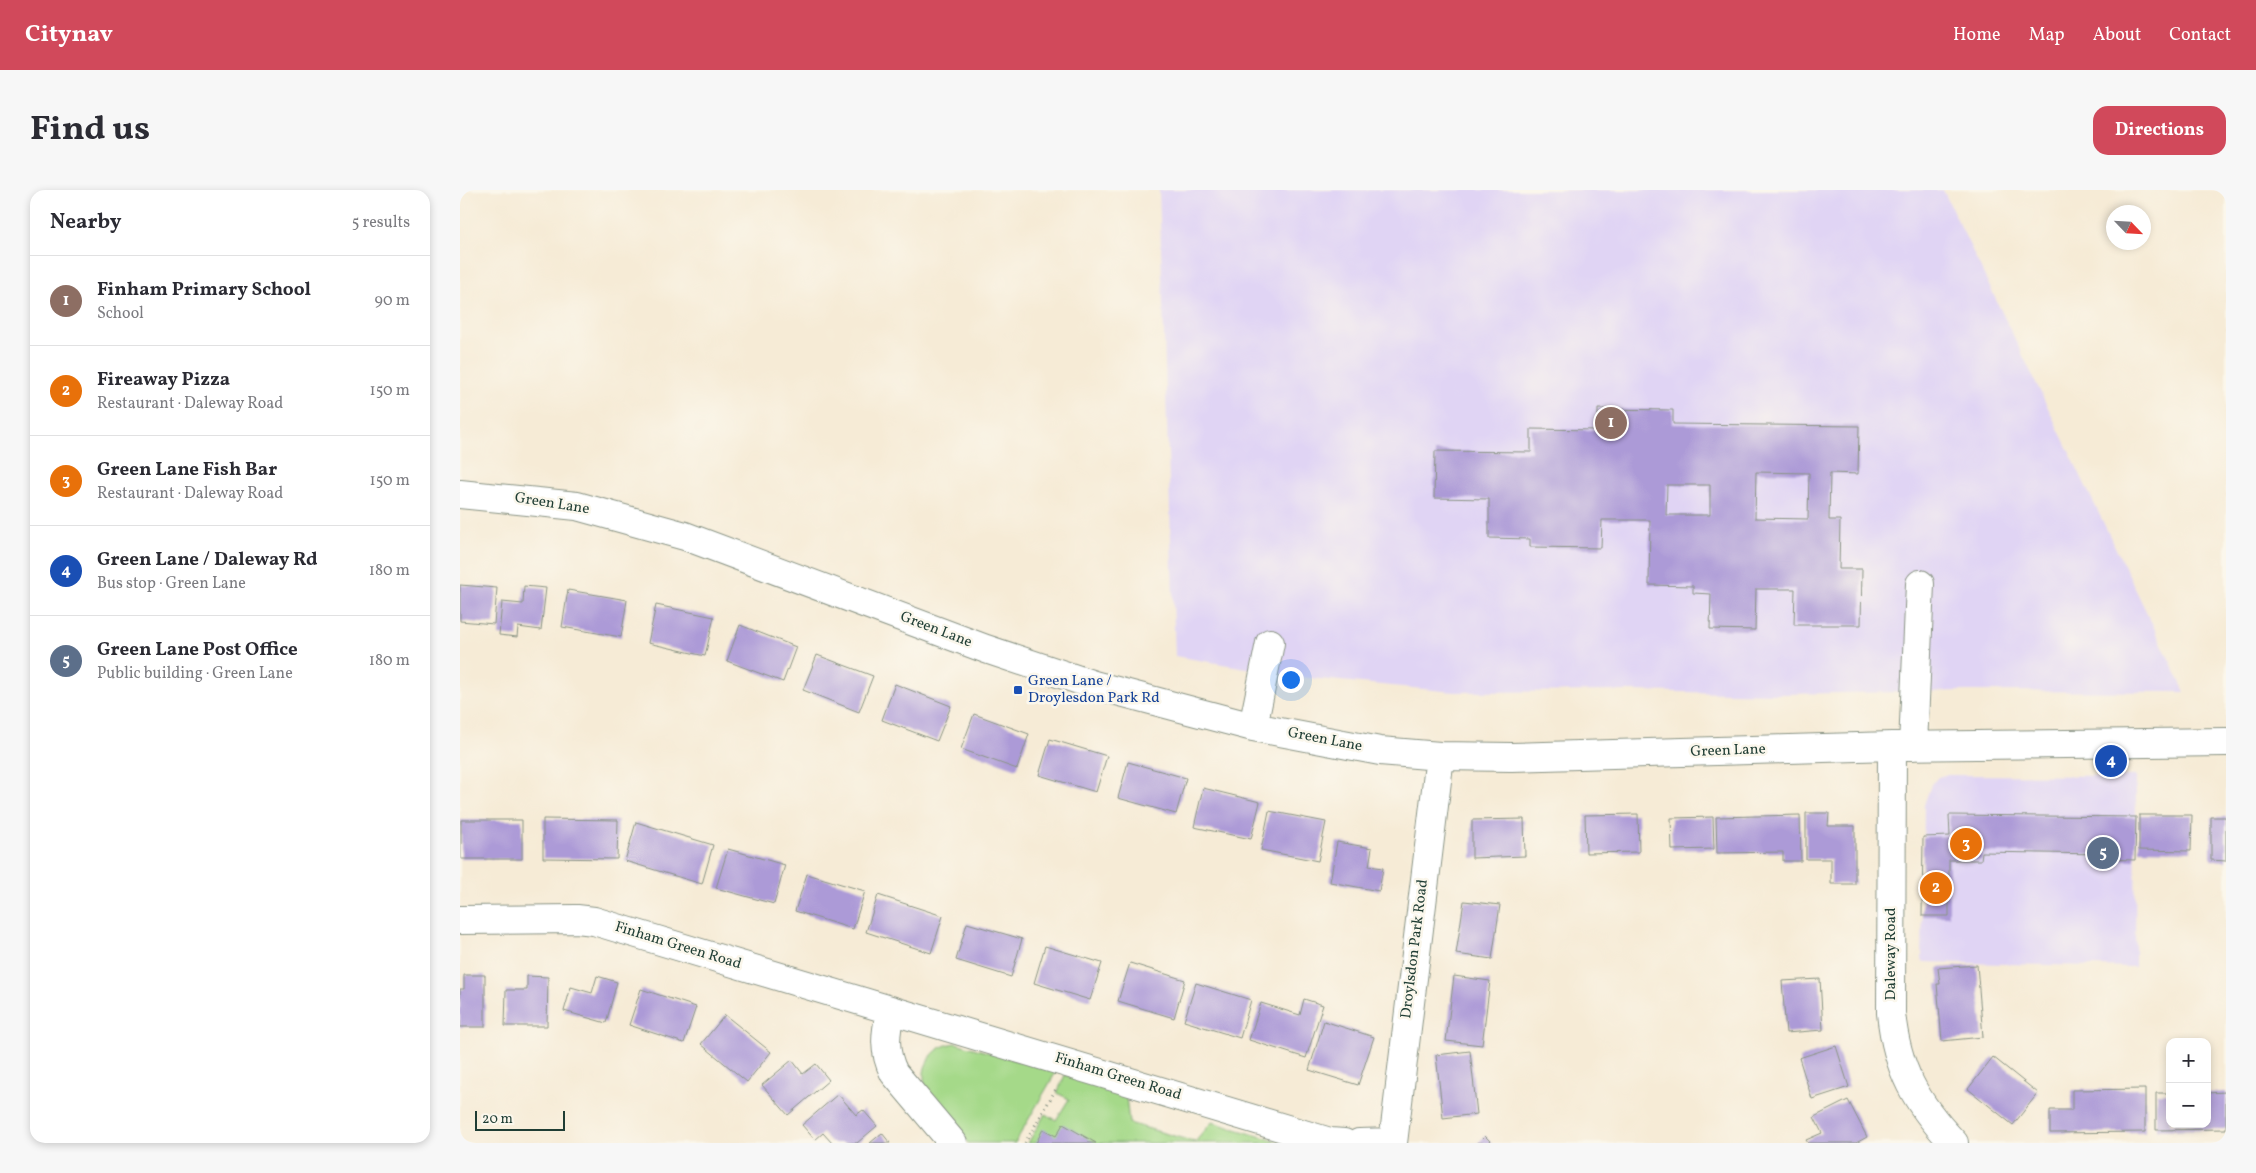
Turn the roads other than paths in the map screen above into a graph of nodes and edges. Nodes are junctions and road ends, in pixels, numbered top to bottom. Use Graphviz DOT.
graph roads {
  1 [pos="460,494"];
  2 [pos="1920,584"];
  3 [pos="1270,642"];
  4 [pos="1253,727"];
  5 [pos="2226,742"];
  6 [pos="1903,746"];
  7 [pos="1440,756"];
  8 [pos="460,920"];
  9 [pos="892,1010"];
  10 [pos="953,1143"];
  11 [pos="1335,1143"];
  12 [pos="1359,1143"];
  13 [pos="1393,1143"];
  14 [pos="1954,1143"];
  1 -- 4 [label="street, Green Lane"];
  2 -- 6 [label="street, Daleway Road"];
  3 -- 4 [label="street"];
  4 -- 7 [label="street, Green Lane"];
  5 -- 6 [label="street, Green Lane"];
  6 -- 7 [label="street, Green Lane"];
  6 -- 14 [label="street, Daleway Road"];
  7 -- 13 [label="street, Droylsdon Park Road"];
  8 -- 9 [label="street, Finham Green Road"];
  9 -- 10 [label="street"];
  9 -- 11 [label="street, Finham Green Road"];
  12 -- 13 [label="street"];
}
